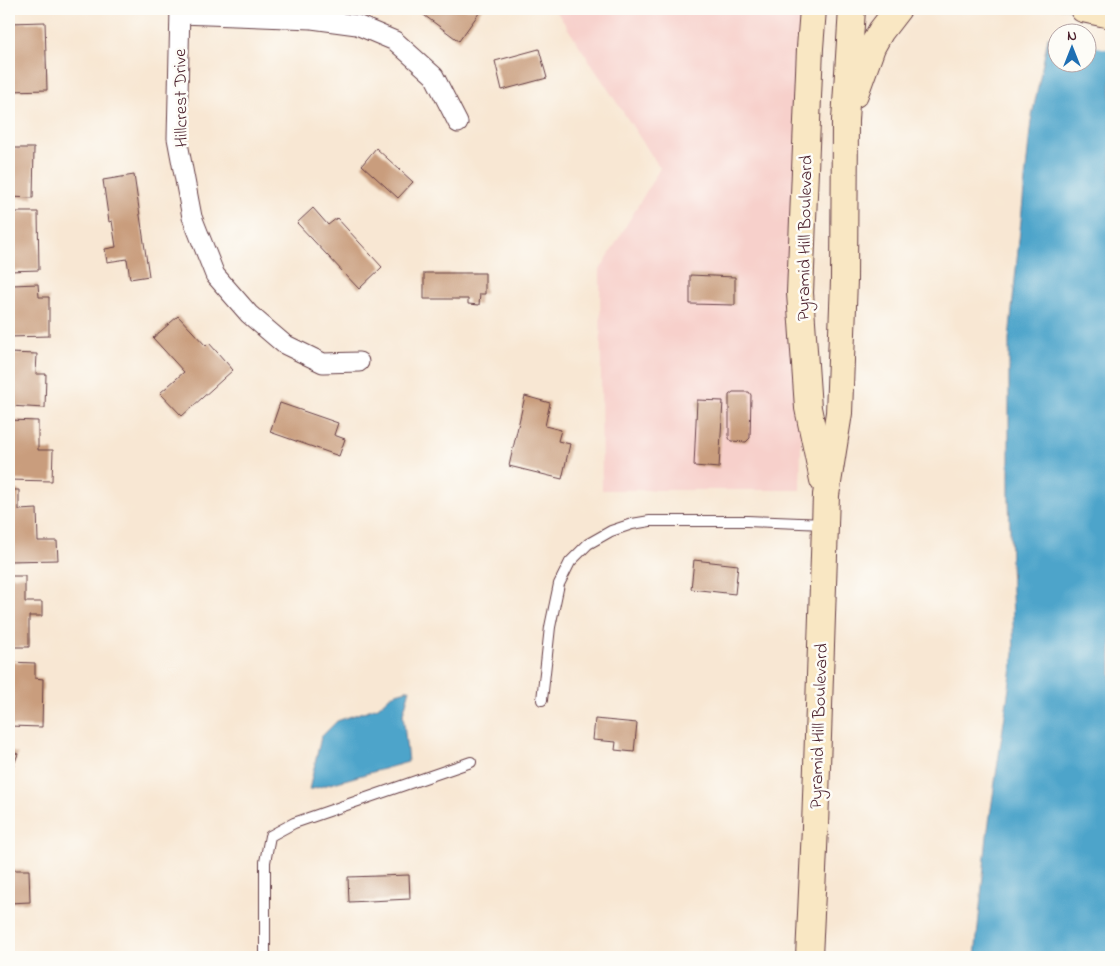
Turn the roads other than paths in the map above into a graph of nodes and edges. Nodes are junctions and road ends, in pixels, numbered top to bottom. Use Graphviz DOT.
graph roads {
  1 [pos="813,9"];
  2 [pos="852,9"];
  3 [pos="898,9"];
  4 [pos="1082,9"];
  5 [pos="180,12"];
  6 [pos="1111,15"];
  7 [pos="845,120"];
  8 [pos="458,123"];
  9 [pos="359,362"];
  10 [pos="826,495"];
  11 [pos="825,524"];
  12 [pos="542,700"];
  13 [pos="471,762"];
  14 [pos="265,957"];
  15 [pos="809,957"];
  1 -- 10 [label="main road, Pyramid Hill Boulevard"];
  2 -- 7 [label="main road, Pyramid Hill Boulevard"];
  3 -- 7 [label="main road"];
  4 -- 6 [label="main road"];
  5 -- 8 [label="street"];
  5 -- 9 [label="street, Hillcrest Drive"];
  7 -- 10 [label="main road, Pyramid Hill Boulevard"];
  10 -- 11 [label="main road, Pyramid Hill Boulevard"];
  11 -- 12 [label="lane"];
  11 -- 15 [label="main road, Pyramid Hill Boulevard"];
  13 -- 14 [label="lane"];
}
